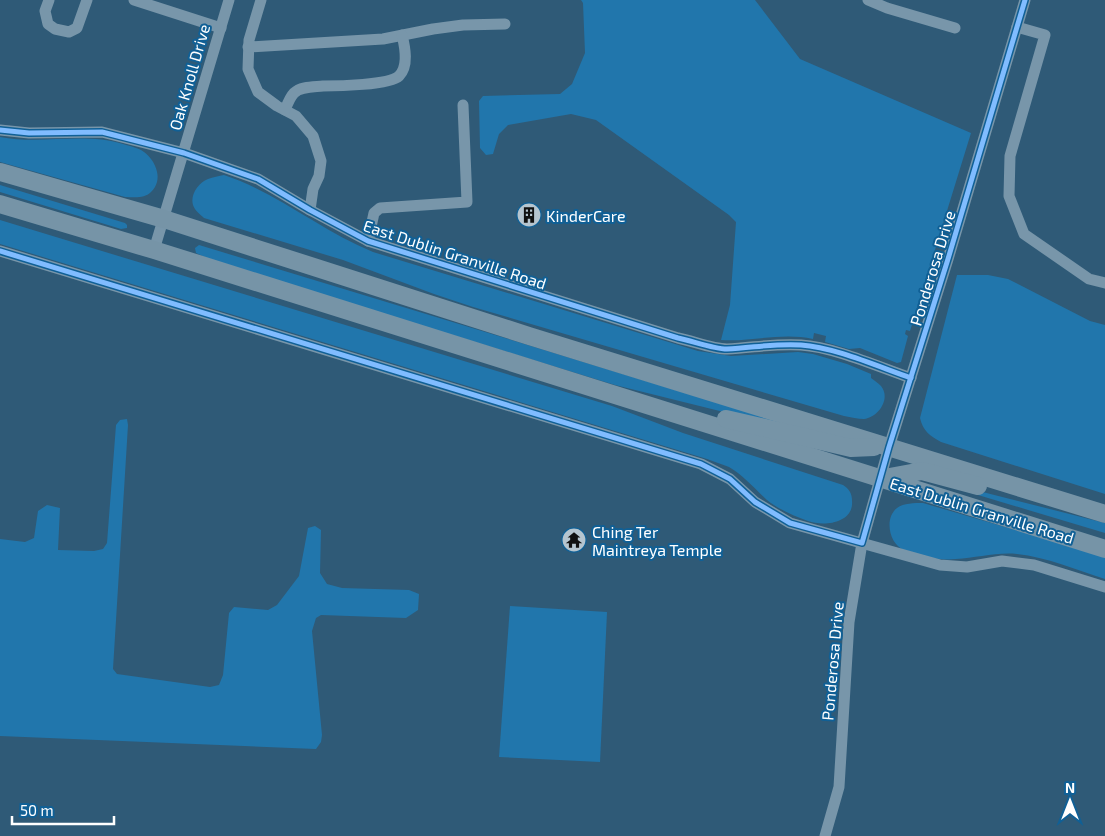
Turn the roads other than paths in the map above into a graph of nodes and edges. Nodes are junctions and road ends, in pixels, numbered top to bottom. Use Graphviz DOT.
graph roads {
  1 [pos="49,0"];
  2 [pos="87,0"];
  3 [pos="134,0"];
  4 [pos="229,0"];
  5 [pos="261,0"];
  6 [pos="868,0"];
  7 [pos="1025,0"];
  8 [pos="505,24"];
  9 [pos="1017,26"];
  10 [pos="221,28"];
  11 [pos="955,28"];
  12 [pos="402,35"];
  13 [pos="248,47"];
  14 [pos="463,105"];
  15 [pos="285,110"];
  16 [pos="0,130"];
  17 [pos="184,153"];
  18 [pos="0,172"];
  19 [pos="0,204"];
  20 [pos="310,210"];
  21 [pos="164,219"];
  22 [pos="368,241"];
  23 [pos="154,250"];
  24 [pos="0,252"];
  25 [pos="1105,282"];
  26 [pos="911,378"];
  27 [pos="628,398"];
  28 [pos="889,447"];
  29 [pos="881,478"];
  30 [pos="1105,514"];
  31 [pos="1105,519"];
  32 [pos="862,543"];
  33 [pos="1105,548"];
  34 [pos="1105,587"];
  35 [pos="824,836"];
  1 -- 2 [label="street"];
  3 -- 10 [label="street"];
  4 -- 10 [label="street, Oak Knoll Drive"];
  5 -- 13 [label="street"];
  6 -- 11 [label="street"];
  7 -- 9 [label="street, Ponderosa Drive"];
  8 -- 12 [label="street"];
  9 -- 25 [label="street"];
  9 -- 26 [label="street, Ponderosa Drive"];
  10 -- 17 [label="street, Oak Knoll Drive"];
  12 -- 13 [label="street"];
  12 -- 15 [label="street"];
  13 -- 15 [label="street"];
  14 -- 22 [label="street"];
  15 -- 20 [label="street"];
  16 -- 17 [label="street, East Dublin Granville Road"];
  17 -- 20 [label="street, East Dublin Granville Road"];
  17 -- 21 [label="street, Oak Knoll Drive"];
  18 -- 21 [label="main road, East Dublin Granville Road"];
  19 -- 23 [label="main road, East Dublin Granville Road"];
  20 -- 22 [label="street, East Dublin Granville Road"];
  21 -- 23 [label="street, Oak Knoll Drive"];
  21 -- 28 [label="main road, East Dublin Granville Road"];
  22 -- 26 [label="street, East Dublin Granville Road"];
  23 -- 27 [label="main road, East Dublin Granville Road"];
  24 -- 32 [label="street"];
  26 -- 28 [label="street, Ponderosa Drive"];
  27 -- 28 [label="main road"];
  27 -- 29 [label="main road, East Dublin Granville Road"];
  28 -- 29 [label="street, Ponderosa Drive"];
  28 -- 30 [label="main road, East Dublin Granville Road"];
  29 -- 31 [label="main road"];
  29 -- 32 [label="street, Ponderosa Drive"];
  29 -- 33 [label="main road, East Dublin Granville Road"];
  32 -- 34 [label="street"];
  32 -- 35 [label="street, Ponderosa Drive"];
}
